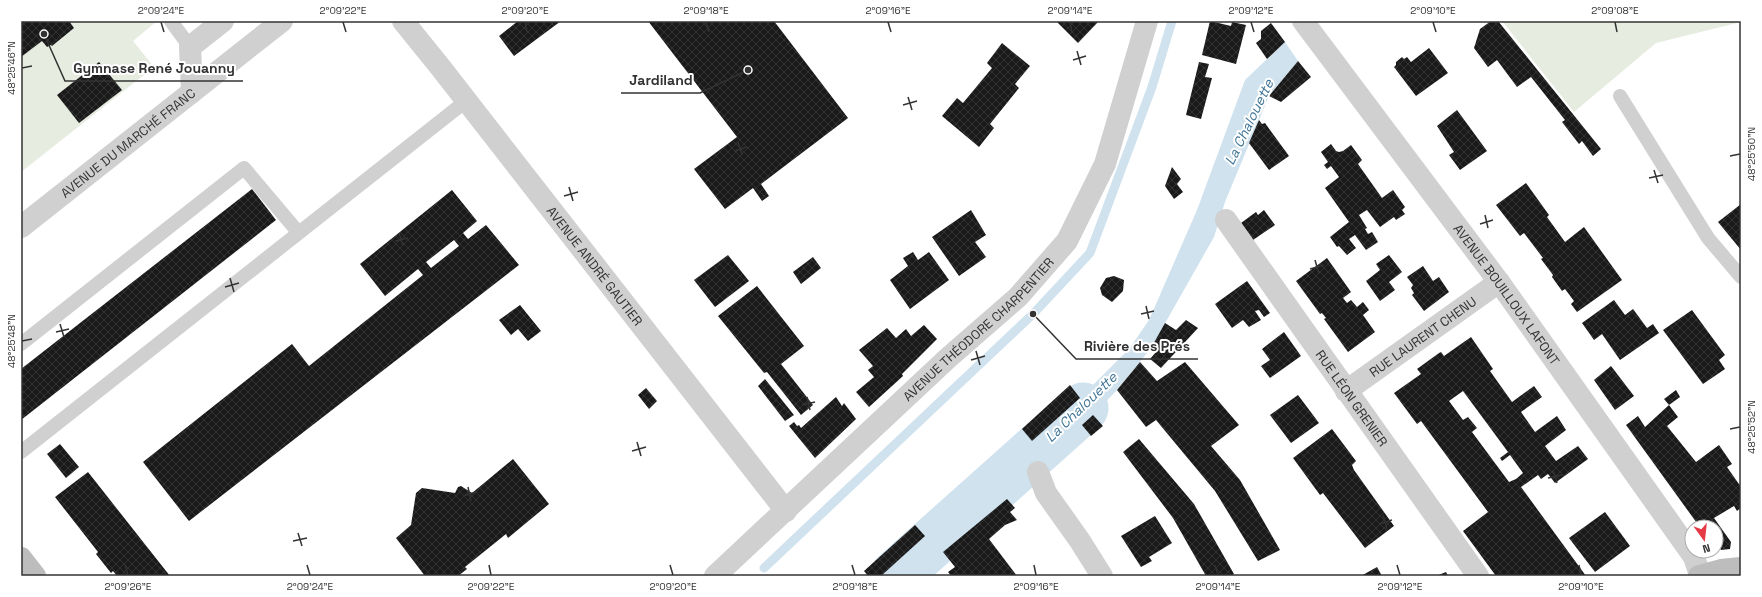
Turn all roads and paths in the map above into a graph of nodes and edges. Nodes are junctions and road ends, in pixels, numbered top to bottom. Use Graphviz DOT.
graph roads {
  1 [pos="170,21"];
  2 [pos="223,21"];
  3 [pos="282,21"];
  4 [pos="403,21"];
  5 [pos="1147,21"];
  6 [pos="1303,21"];
  7 [pos="190,47"];
  8 [pos="192,92"];
  9 [pos="1620,96"];
  10 [pos="466,101"];
  11 [pos="1226,220"];
  12 [pos="21,227"];
  13 [pos="298,232"];
  14 [pos="1741,277"];
  15 [pos="1500,282"];
  16 [pos="21,344"];
  17 [pos="1346,391"];
  18 [pos="21,452"];
  19 [pos="1038,472"];
  20 [pos="786,511"];
  21 [pos="21,558"];
  22 [pos="1741,568"];
  23 [pos="35,576"];
  24 [pos="715,576"];
  25 [pos="1102,576"];
  26 [pos="1478,576"];
  27 [pos="1700,576"];
  1 -- 7 [label="lane"];
  2 -- 7 [label="street"];
  3 -- 8 [label="street"];
  4 -- 10 [label="street, AVENUE ANDRÉ GAUTIER"];
  5 -- 20 [label="street, AVENUE THÉODORE CHARPENTIER"];
  6 -- 15 [label="street, AVENUE BOUILLOUX LAFONT"];
  7 -- 8 [label="street, AVENUE DU MARCHÉ FRANC"];
  8 -- 12 [label="street, AVENUE DU MARCHÉ FRANC"];
  9 -- 14 [label="lane"];
  10 -- 13 [label="lane"];
  10 -- 20 [label="street, AVENUE ANDRÉ GAUTIER"];
  11 -- 17 [label="street, RUE LÉON GRENIER"];
  13 -- 16 [label="lane"];
  13 -- 18 [label="lane"];
  15 -- 17 [label="street, RUE LAURENT CHENU"];
  15 -- 27 [label="street, AVENUE BOUILLOUX LAFONT"];
  17 -- 26 [label="street, RUE LÉON GRENIER"];
  19 -- 25 [label="street"];
  20 -- 24 [label="street, AVENUE THÉODORE CHARPENTIER"];
  21 -- 23 [label="street"];
  22 -- 27 [label="street"];
}
